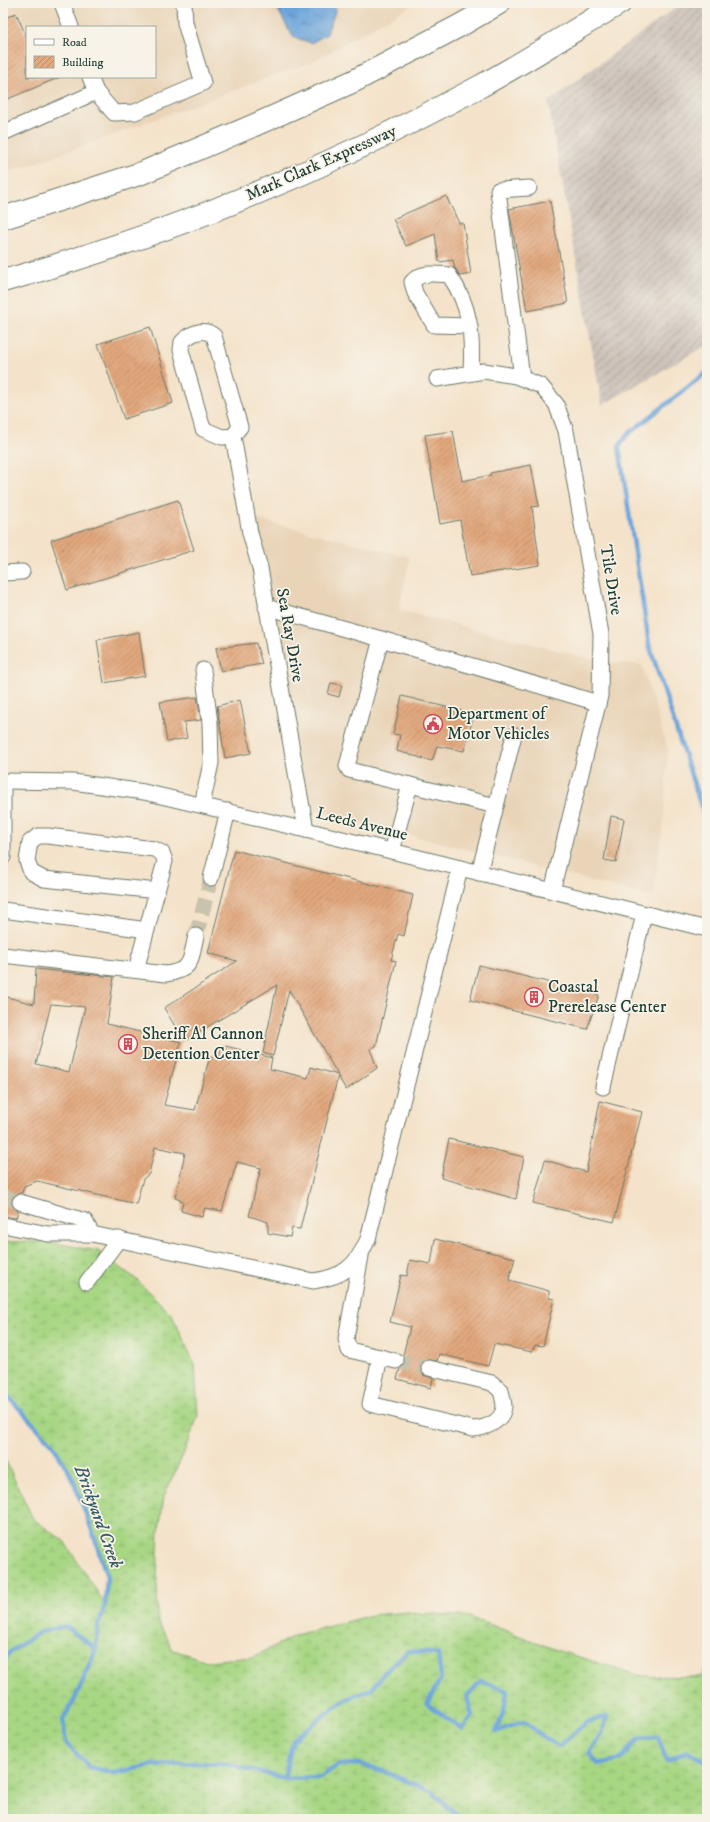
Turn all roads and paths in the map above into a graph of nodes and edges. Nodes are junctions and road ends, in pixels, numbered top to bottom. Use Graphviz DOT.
graph roads {
  1 [pos="62,3"];
  2 [pos="184,3"];
  3 [pos="499,3"];
  4 [pos="620,3"];
  5 [pos="71,26"];
  6 [pos="90,78"];
  7 [pos="96,92"];
  8 [pos="3,133"];
  9 [pos="529,188"];
  10 [pos="3,218"];
  11 [pos="3,281"];
  12 [pos="470,326"];
  13 [pos="471,373"];
  14 [pos="522,378"];
  15 [pos="437,379"];
  16 [pos="235,442"];
  17 [pos="22,572"];
  18 [pos="3,573"];
  19 [pos="266,607"];
  20 [pos="381,639"];
  21 [pos="203,670"];
  22 [pos="598,703"];
  23 [pos="514,735"];
  24 [pos="3,781"];
  25 [pos="410,785"];
  26 [pos="202,805"];
  27 [pos="496,806"];
  28 [pos="228,811"];
  29 [pos="306,830"];
  30 [pos="392,851"];
  31 [pos="3,858"];
  32 [pos="460,868"];
  33 [pos="479,873"];
  34 [pos="211,878"];
  35 [pos="158,891"];
  36 [pos="552,891"];
  37 [pos="3,910"];
  38 [pos="644,914"];
  39 [pos="707,929"];
  40 [pos="147,930"];
  41 [pos="196,936"];
  42 [pos="3,955"];
  43 [pos="136,970"];
  44 [pos="603,1087"];
  45 [pos="20,1202"];
  46 [pos="3,1225"];
  47 [pos="92,1234"];
  48 [pos="119,1239"];
  49 [pos="361,1256"];
  50 [pos="87,1282"];
  51 [pos="380,1357"];
  52 [pos="396,1361"];
  53 [pos="429,1368"];
  1 -- 5 [label="street"];
  2 -- 7 [label="street"];
  3 -- 10 [label="highway"];
  4 -- 11 [label="highway, Mark Clark Expressway"];
  6 -- 7 [label="street"];
  7 -- 8 [label="street"];
  9 -- 14 [label="street"];
  12 -- 13 [label="street"];
  13 -- 14 [label="street, Tile Drive"];
  13 -- 15 [label="street, Tile Drive"];
  14 -- 22 [label="street, Tile Drive"];
  16 -- 16 [label="street"];
  16 -- 19 [label="street, Sea Ray Drive"];
  17 -- 18 [label="street"];
  19 -- 20 [label="street"];
  19 -- 29 [label="street, Sea Ray Drive"];
  20 -- 22 [label="street"];
  20 -- 25 [label="street"];
  21 -- 26 [label="street"];
  22 -- 36 [label="street, Tile Drive"];
  23 -- 27 [label="street"];
  24 -- 26 [label="street, Leeds Avenue"];
  24 -- 31 [label="street"];
  25 -- 27 [label="street"];
  25 -- 30 [label="street"];
  26 -- 28 [label="street, Leeds Avenue"];
  27 -- 33 [label="street"];
  28 -- 29 [label="street, Leeds Avenue"];
  28 -- 34 [label="street"];
  29 -- 30 [label="street, Leeds Avenue"];
  30 -- 32 [label="street, Leeds Avenue"];
  32 -- 33 [label="street, Leeds Avenue"];
  32 -- 49 [label="street"];
  33 -- 36 [label="street, Leeds Avenue"];
  35 -- 35 [label="street"];
  35 -- 40 [label="street"];
  36 -- 38 [label="street, Leeds Avenue"];
  37 -- 40 [label="street"];
  38 -- 39 [label="street, Leeds Avenue"];
  38 -- 44 [label="street"];
  40 -- 43 [label="street"];
  41 -- 43 [label="street"];
  42 -- 43 [label="street"];
  45 -- 47 [label="street"];
  46 -- 47 [label="street"];
  47 -- 48 [label="street"];
  48 -- 49 [label="street"];
  48 -- 50 [label="street"];
  49 -- 51 [label="street"];
  51 -- 52 [label="street"];
  51 -- 53 [label="street"];
}
